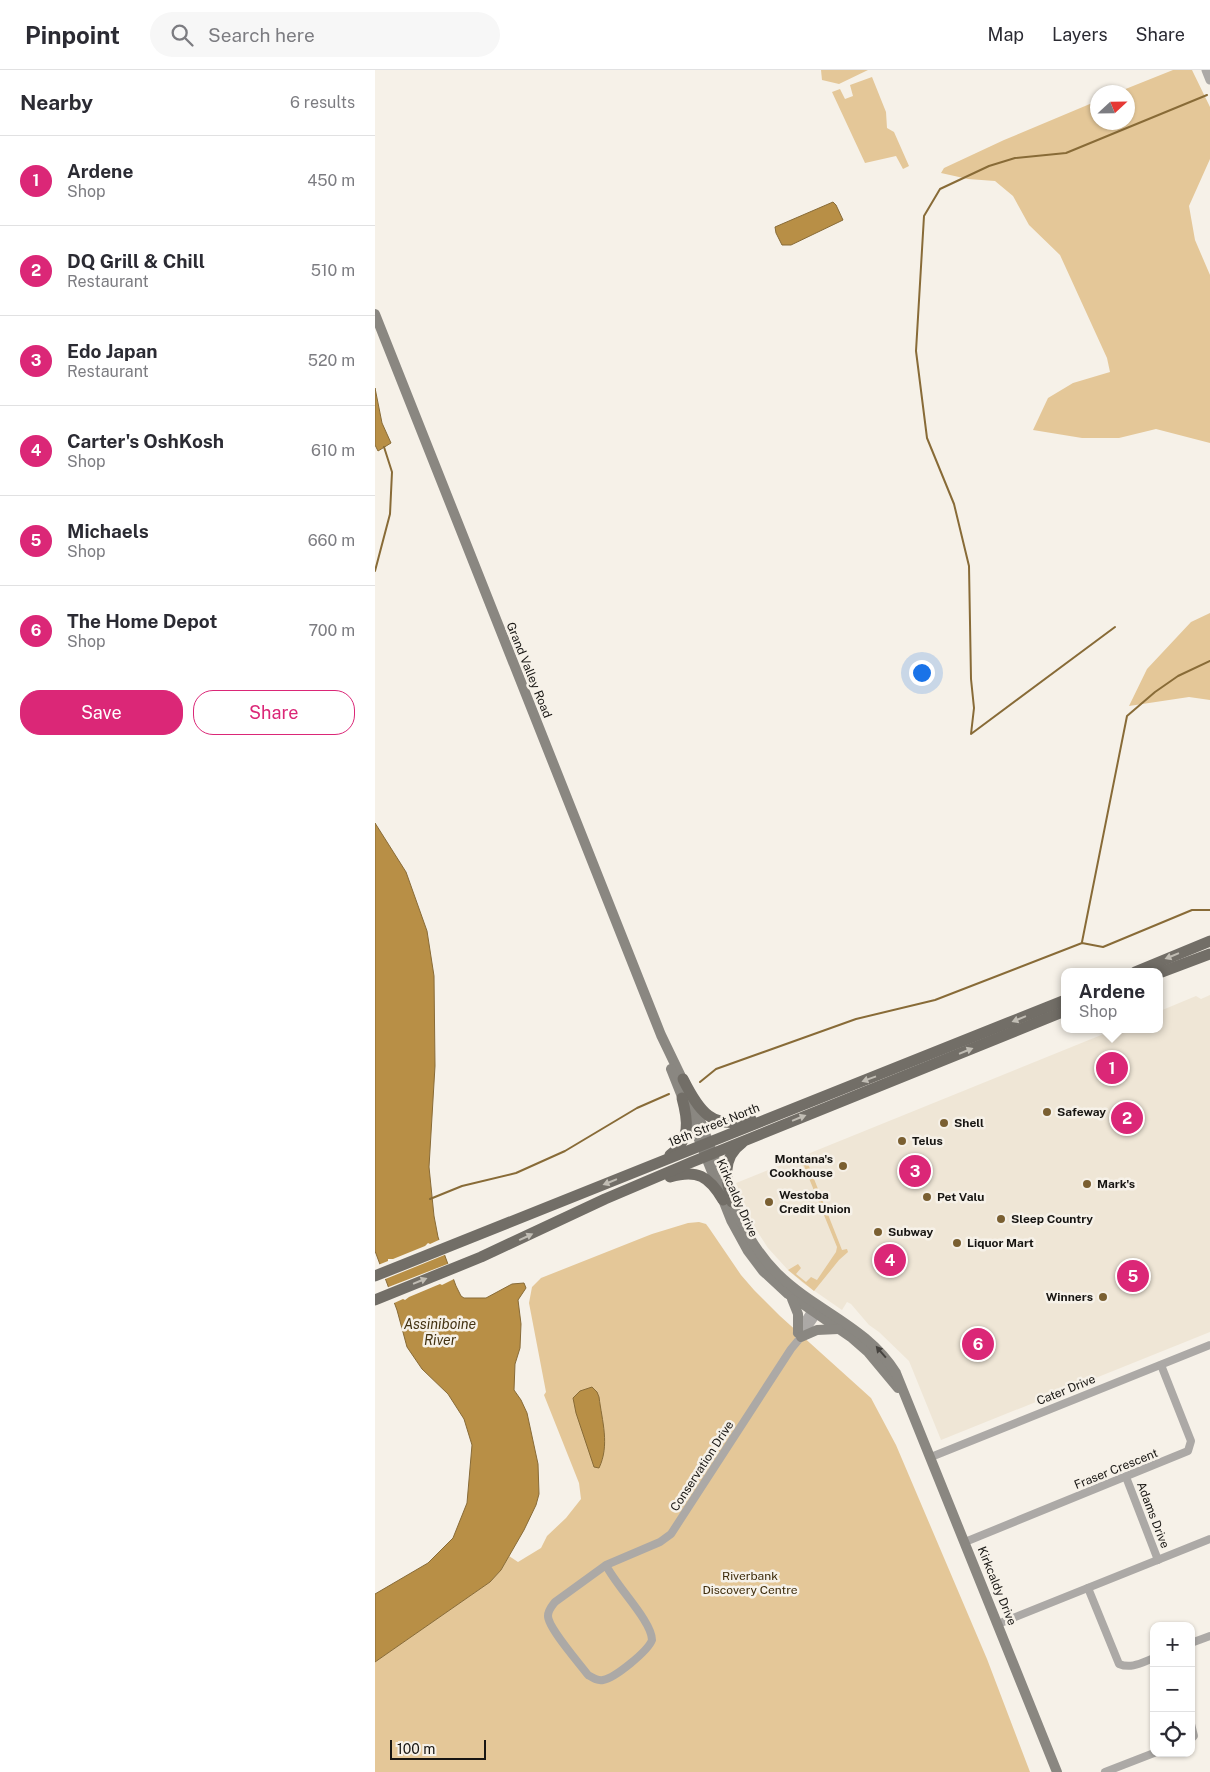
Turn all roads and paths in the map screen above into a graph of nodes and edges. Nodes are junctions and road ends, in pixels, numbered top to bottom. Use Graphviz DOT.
graph roads {
  1 [pos="1206,70"];
  2 [pos="1210,80"];
  3 [pos="375,314"];
  4 [pos="1210,941"];
  5 [pos="1210,954"];
  6 [pos="1145,968"];
  7 [pos="1163,972"];
  8 [pos="1061,1002"];
  9 [pos="1061,1013"];
  10 [pos="661,1034"];
  11 [pos="683,1080"];
  12 [pos="833,1092"];
  13 [pos="682,1098"];
  14 [pos="755,1136"];
  15 [pos="707,1150"];
  16 [pos="655,1164"];
  17 [pos="620,1192"];
  18 [pos="727,1201"];
  19 [pos="375,1276"];
  20 [pos="788,1294"];
  21 [pos="375,1300"];
  22 [pos="816,1309"];
  23 [pos="839,1330"];
  24 [pos="800,1335"];
  25 [pos="1210,1345"];
  26 [pos="1161,1365"];
  27 [pos="912,1410"];
  28 [pos="931,1457"];
  29 [pos="1126,1477"];
  30 [pos="1210,1539"];
  31 [pos="965,1542"];
  32 [pos="1158,1560"];
  33 [pos="606,1565"];
  34 [pos="1088,1588"];
  35 [pos="998,1624"];
  36 [pos="1210,1636"];
  37 [pos="1195,1642"];
  38 [pos="1150,1660"];
  39 [pos="1150,1755"];
  40 [pos="1057,1772"];
  41 [pos="1105,1772"];
  1 -- 2 [label="street"];
  3 -- 10 [label="main road, Grand Valley Road"];
  4 -- 6 [label="main road, one-way"];
  5 -- 7 [label="main road"];
  8 -- 12 [label="main road, 18th Street North, one-way"];
  14 -- 9 [label="main road, 18th Street North, one-way"];
  10 -- 11 [label="main road, Grand Valley Road"];
  10 -- 13 [label="main road, Grand Valley Road"];
  11 -- 12 [label="main road"];
  11 -- 15 [label="main road, Grand Valley Road"];
  12 -- 15 [label="main road, 18th Street North"];
  13 -- 15 [label="main road, Grand Valley Road"];
  13 -- 16 [label="main road"];
  14 -- 15 [label="main road, 18th Street North"];
  14 -- 18 [label="main road"];
  15 -- 16 [label="main road, 18th Street North"];
  15 -- 17 [label="main road, 18th Street North"];
  15 -- 18 [label="main road, Kirkcaldy Drive"];
  16 -- 19 [label="main road, 18th Street North, one-way"];
  17 -- 18 [label="main road"];
  21 -- 17 [label="main road, 18th Street North, one-way"];
  18 -- 20 [label="main road, Kirkcaldy Drive"];
  18 -- 22 [label="main road, Kirkcaldy Drive"];
  20 -- 22 [label="main road, Kirkcaldy Drive"];
  20 -- 24 [label="main road"];
  22 -- 23 [label="main road, Kirkcaldy Drive"];
  22 -- 24 [label="street, Conservation Drive"];
  27 -- 22 [label="main road, Kirkcaldy Drive, one-way"];
  23 -- 24 [label="main road"];
  23 -- 27 [label="main road, Kirkcaldy Drive"];
  24 -- 33 [label="street, Conservation Drive"];
  25 -- 26 [label="street, Cater Drive"];
  26 -- 28 [label="street, Cater Drive"];
  26 -- 29 [label="street, Fraser Crescent"];
  27 -- 28 [label="main road, Kirkcaldy Drive"];
  28 -- 31 [label="main road, Kirkcaldy Drive"];
  29 -- 31 [label="street, Fraser Crescent"];
  29 -- 32 [label="street, Adams Drive"];
  30 -- 32 [label="street"];
  31 -- 35 [label="main road, Kirkcaldy Drive"];
  32 -- 34 [label="street"];
  33 -- 33 [label="street, Conservation Drive"];
  34 -- 35 [label="street"];
  34 -- 38 [label="street"];
  35 -- 40 [label="main road, Kirkcaldy Drive"];
  36 -- 37 [label="street"];
  39 -- 41 [label="street"];
}
